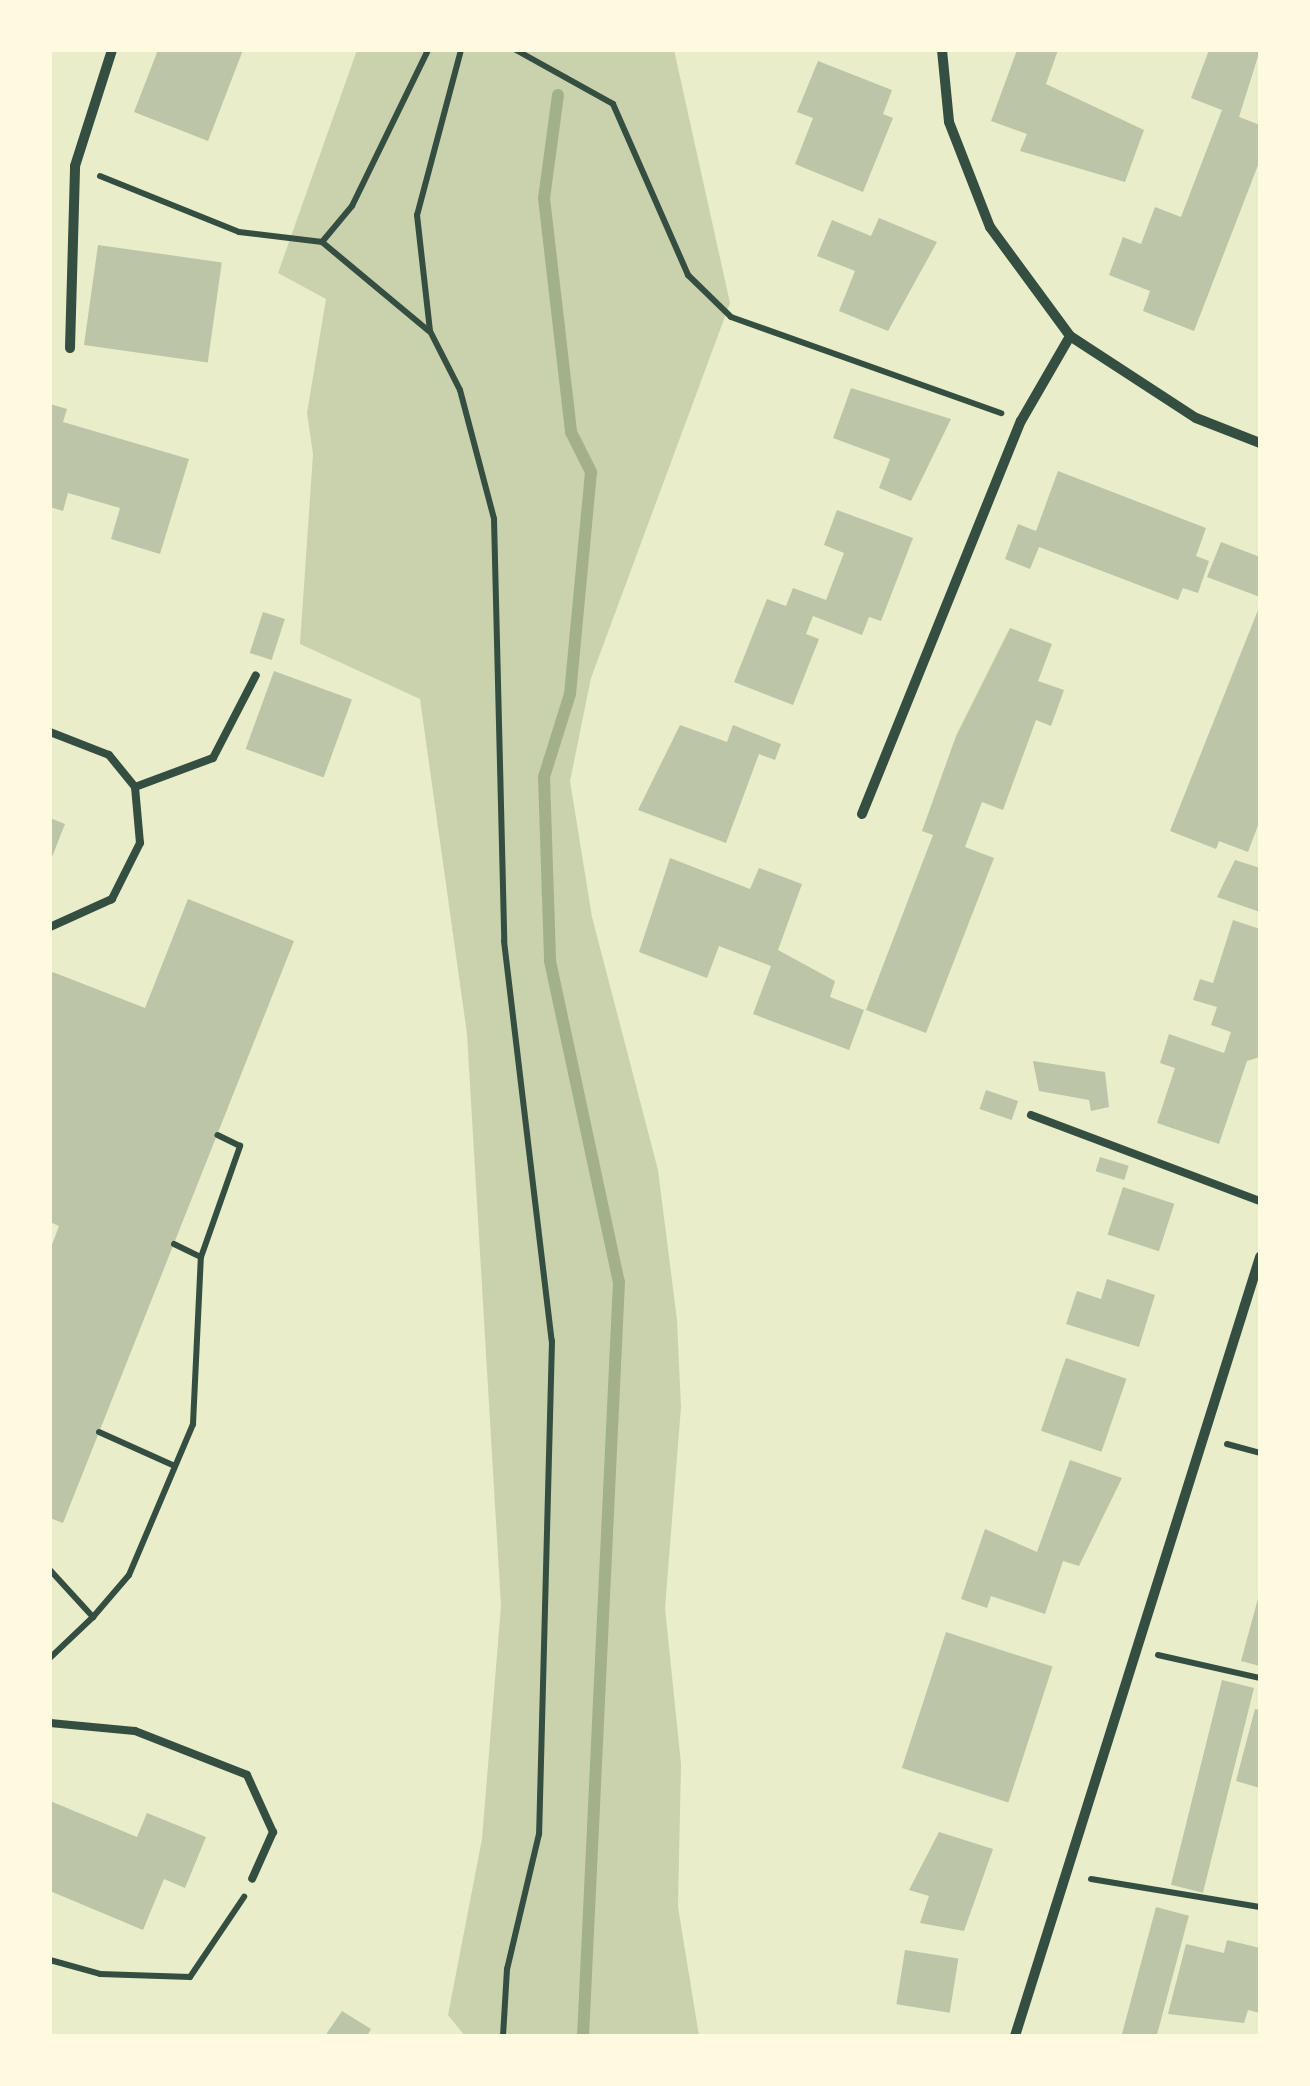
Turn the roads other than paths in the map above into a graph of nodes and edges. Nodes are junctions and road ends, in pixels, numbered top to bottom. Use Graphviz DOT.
graph roads {
  1 [pos="112,50"];
  2 [pos="942,50"];
  3 [pos="1070,336"];
  4 [pos="70,348"];
  5 [pos="1260,443"];
  6 [pos="256,675"];
  7 [pos="50,732"];
  8 [pos="135,787"];
  9 [pos="862,814"];
  10 [pos="50,928"];
  11 [pos="1030,1116"];
  12 [pos="1260,1201"];
  13 [pos="1260,1257"];
  14 [pos="50,1724"];
  15 [pos="252,1879"];
  16 [pos="1015,2036"];
  1 -- 4 [label="street"];
  2 -- 3 [label="street"];
  3 -- 5 [label="street"];
  3 -- 9 [label="street"];
  6 -- 8 [label="lane"];
  7 -- 8 [label="lane"];
  8 -- 10 [label="lane"];
  11 -- 12 [label="lane"];
  13 -- 16 [label="street"];
  14 -- 15 [label="lane"];
}
